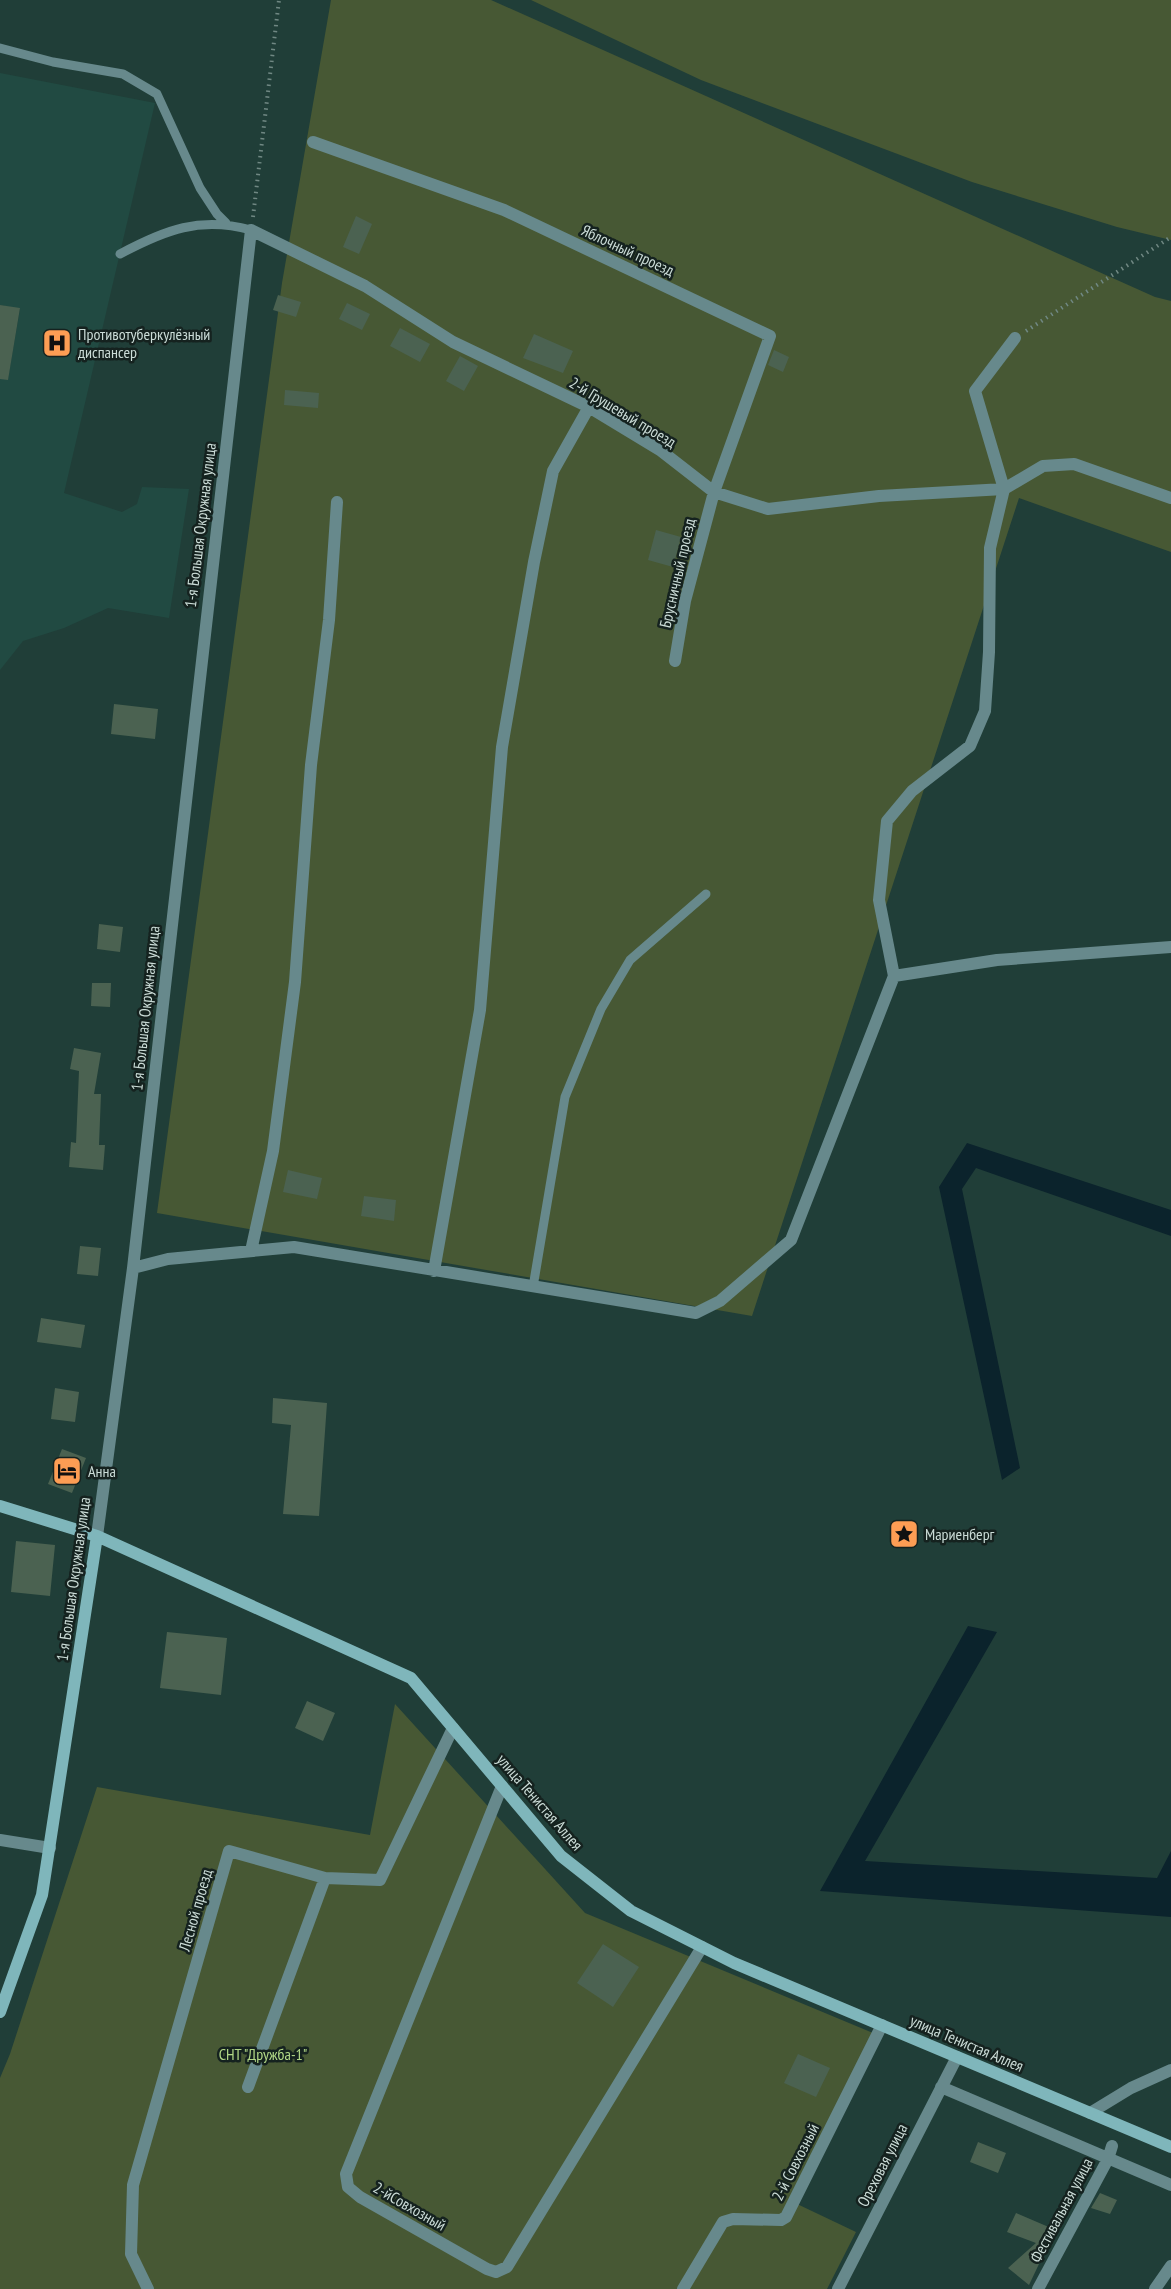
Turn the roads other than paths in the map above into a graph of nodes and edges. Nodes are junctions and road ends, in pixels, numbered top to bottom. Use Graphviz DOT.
graph roads {
  1 [pos="0,48"];
  2 [pos="313,142"];
  3 [pos="226,223"];
  4 [pos="251,230"];
  5 [pos="120,254"];
  6 [pos="1015,338"];
  7 [pos="589,407"];
  8 [pos="1004,489"];
  9 [pos="714,492"];
  10 [pos="1171,498"];
  11 [pos="337,502"];
  12 [pos="675,661"];
  13 [pos="706,894"];
  14 [pos="1171,947"];
  15 [pos="894,976"];
  16 [pos="251,1251"];
  17 [pos="134,1268"];
  18 [pos="434,1271"];
  19 [pos="533,1287"];
  20 [pos="0,1506"];
  21 [pos="97,1536"];
  22 [pos="453,1728"];
  23 [pos="502,1786"];
  24 [pos="0,1840"];
  25 [pos="50,1848"];
  26 [pos="325,1878"];
  27 [pos="702,1947"];
  28 [pos="0,2012"];
  29 [pos="882,2025"];
  30 [pos="957,2057"];
  31 [pos="1171,2070"];
  32 [pos="248,2087"];
  33 [pos="941,2088"];
  34 [pos="1090,2113"];
  35 [pos="1171,2147"];
  36 [pos="1110,2152"];
  37 [pos="1171,2186"];
  38 [pos="1171,2266"];
  39 [pos="148,2289"];
  40 [pos="683,2289"];
  41 [pos="838,2289"];
  42 [pos="1038,2289"];
  43 [pos="1155,2289"];
  1 -- 3 [label="lane"];
  2 -- 9 [label="street, Яблочный проезд"];
  3 -- 4 [label="lane"];
  3 -- 5 [label="lane"];
  4 -- 7 [label="street, 2-й Грушевый проезд"];
  4 -- 17 [label="street, 1-я Большая Окружная улица"];
  6 -- 8 [label="street"];
  7 -- 9 [label="street, 2-й Грушевый проезд"];
  7 -- 18 [label="street"];
  8 -- 9 [label="street, 2-й Грушевый проезд"];
  8 -- 10 [label="street"];
  8 -- 15 [label="street"];
  9 -- 12 [label="street, Брусничный проезд"];
  11 -- 16 [label="street"];
  13 -- 19 [label="lane"];
  14 -- 15 [label="street"];
  15 -- 19 [label="street"];
  16 -- 17 [label="street"];
  16 -- 18 [label="street"];
  17 -- 21 [label="street, 1-я Большая Окружная улица"];
  18 -- 19 [label="street"];
  20 -- 21 [label="main road, улица Тенистая Аллея"];
  21 -- 22 [label="main road, улица Тенистая Аллея"];
  21 -- 25 [label="main road, 1-я Большая Окружная улица"];
  22 -- 23 [label="main road, улица Тенистая Аллея"];
  22 -- 26 [label="street, Лесной проезд"];
  23 -- 27 [label="main road, улица Тенистая Аллея"];
  23 -- 27 [label="street, 2-йСовхозный"];
  24 -- 25 [label="street"];
  25 -- 28 [label="main road, 1-я Большая Окружная улица"];
  26 -- 32 [label="street"];
  26 -- 39 [label="street, Лесной проезд"];
  27 -- 29 [label="main road, улица Тенистая Аллея"];
  29 -- 30 [label="main road, улица Тенистая Аллея"];
  29 -- 40 [label="street, 2-й Совхозный"];
  30 -- 33 [label="street, Ореховая улица"];
  30 -- 34 [label="main road, улица Тенистая Аллея"];
  31 -- 34 [label="street"];
  33 -- 36 [label="street"];
  33 -- 41 [label="street, Ореховая улица"];
  34 -- 35 [label="main road, улица Тенистая Аллея"];
  36 -- 37 [label="street"];
  36 -- 42 [label="street, Фестивальная улица"];
  38 -- 43 [label="street"];
}
